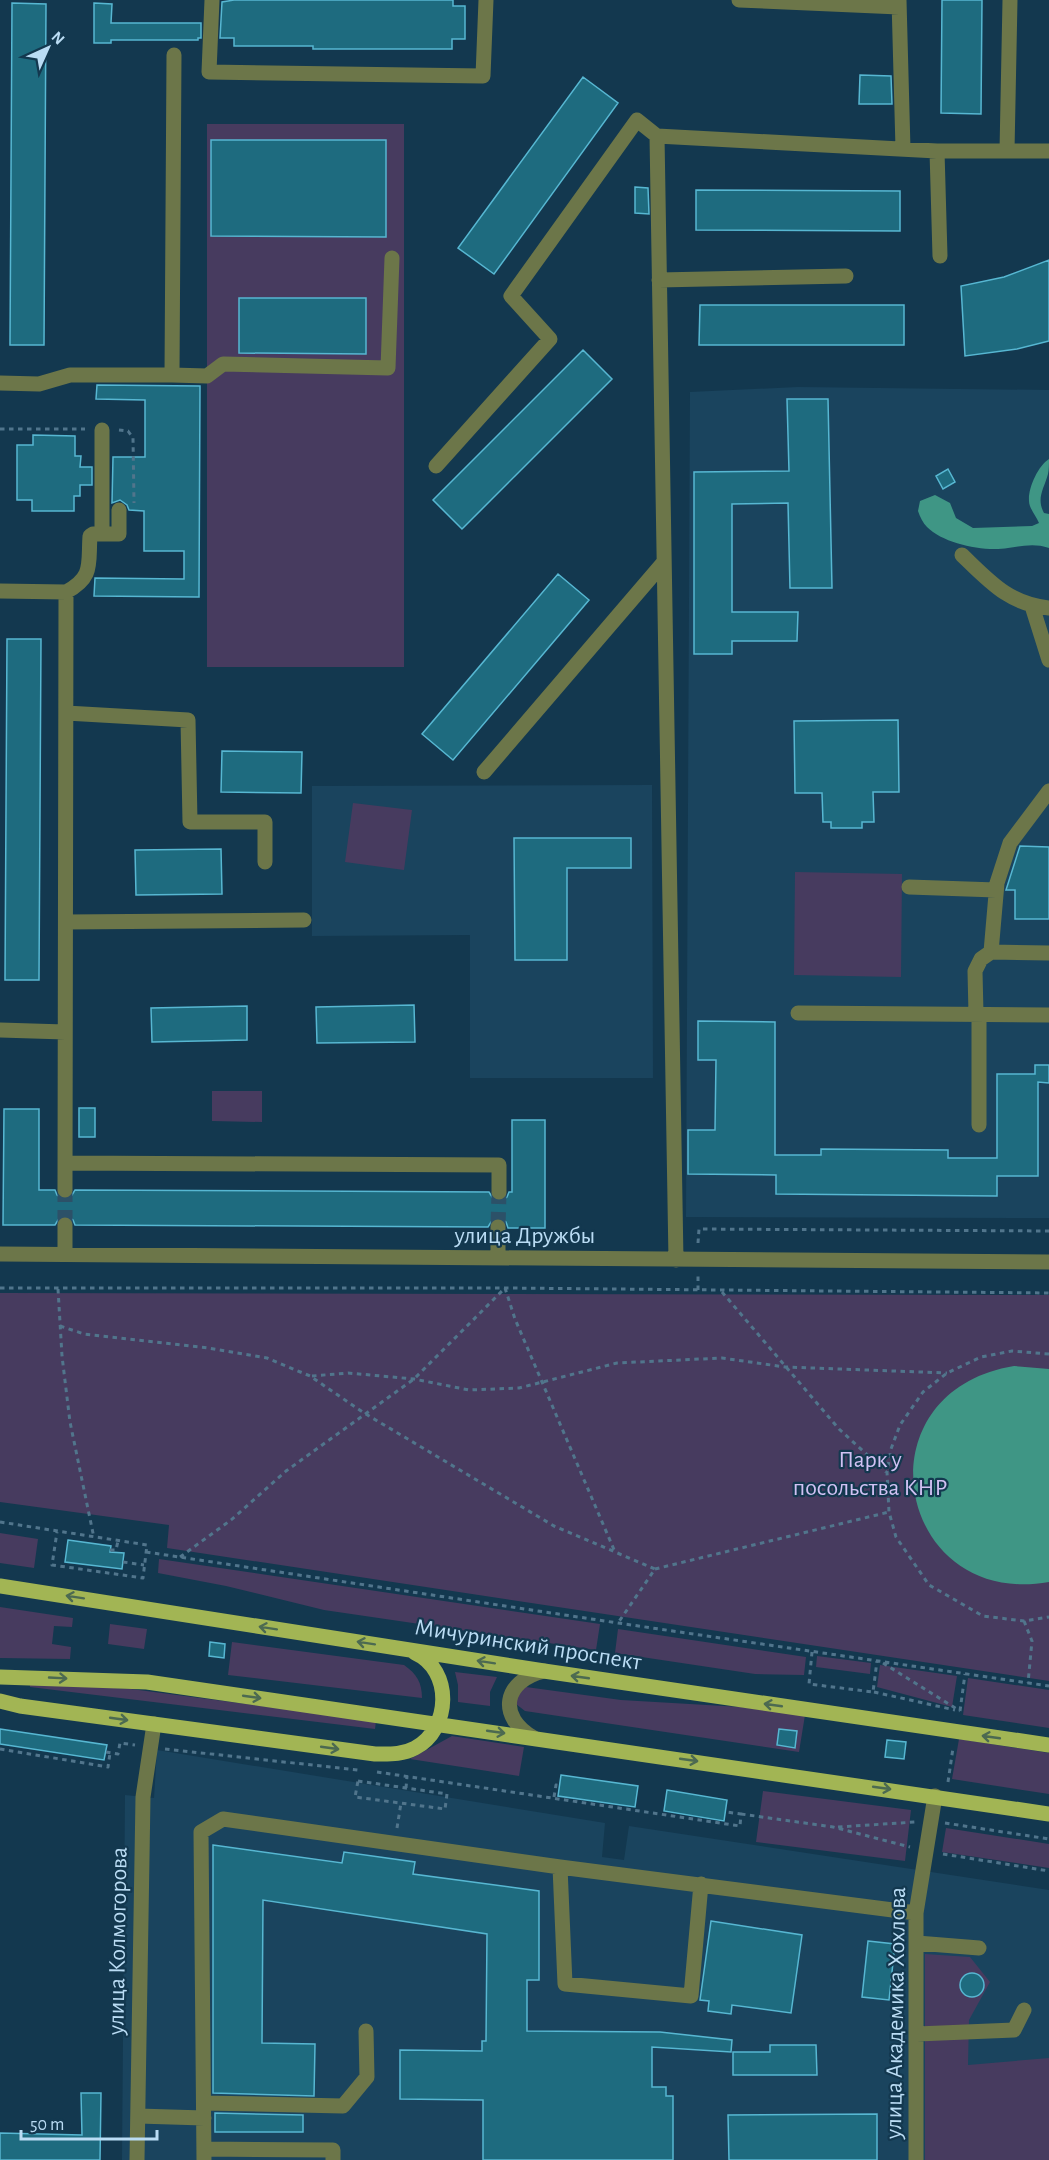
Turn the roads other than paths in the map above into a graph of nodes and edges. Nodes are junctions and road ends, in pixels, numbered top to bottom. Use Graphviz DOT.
graph roads {
  1 [pos="212,0"];
  2 [pos="486,0"];
  3 [pos="739,0"];
  4 [pos="1010,0"];
  5 [pos="899,4"];
  6 [pos="174,55"];
  7 [pos="657,136"];
  8 [pos="903,149"];
  9 [pos="938,151"];
  10 [pos="1007,151"];
  11 [pos="1049,151"];
  12 [pos="940,256"];
  13 [pos="392,258"];
  14 [pos="846,276"];
  15 [pos="659,280"];
  16 [pos="172,375"];
  17 [pos="0,383"];
  18 [pos="102,430"];
  19 [pos="436,466"];
  20 [pos="119,510"];
  21 [pos="102,534"];
  22 [pos="962,555"];
  23 [pos="664,562"];
  24 [pos="0,591"];
  25 [pos="66,592"];
  26 [pos="1032,606"];
  27 [pos="1049,608"];
  28 [pos="1049,660"];
  29 [pos="66,713"];
  30 [pos="484,772"];
  31 [pos="1049,791"];
  32 [pos="265,862"];
  33 [pos="909,887"];
  34 [pos="996,890"];
  35 [pos="303,920"];
  36 [pos="66,922"];
  37 [pos="991,952"];
  38 [pos="1049,953"];
  39 [pos="798,1013"];
  40 [pos="977,1014"];
  41 [pos="1049,1014"];
  42 [pos="0,1030"];
  43 [pos="66,1032"];
  44 [pos="979,1125"];
  45 [pos="65,1163"];
  46 [pos="65,1190"];
  47 [pos="499,1192"];
  48 [pos="65,1225"];
  49 [pos="498,1227"];
  50 [pos="0,1254"];
  51 [pos="65,1254"];
  52 [pos="498,1258"];
  53 [pos="676,1260"];
  54 [pos="1049,1262"];
  55 [pos="3,1585"];
  56 [pos="406,1650"];
  57 [pos="543,1671"];
  58 [pos="0,1677"];
  59 [pos="0,1703"];
  60 [pos="154,1724"];
  61 [pos="438,1724"];
  62 [pos="534,1738"];
  63 [pos="1049,1745"];
  64 [pos="935,1796"];
  65 [pos="1049,1814"];
  66 [pos="560,1867"];
  67 [pos="701,1884"];
  68 [pos="916,1913"];
  69 [pos="917,1943"];
  70 [pos="979,1948"];
  71 [pos="1024,2010"];
  72 [pos="366,2031"];
  73 [pos="916,2034"];
  74 [pos="204,2111"];
  75 [pos="138,2116"];
  76 [pos="204,2155"];
  77 [pos="137,2160"];
  78 [pos="333,2160"];
  79 [pos="916,2160"];
  1 -- 2 [label="street"];
  3 -- 5 [label="street"];
  4 -- 10 [label="street"];
  5 -- 8 [label="street"];
  6 -- 16 [label="street"];
  7 -- 8 [label="street"];
  7 -- 15 [label="street"];
  7 -- 19 [label="street"];
  8 -- 9 [label="street"];
  9 -- 10 [label="street"];
  9 -- 12 [label="street"];
  10 -- 11 [label="street"];
  13 -- 16 [label="street"];
  14 -- 15 [label="street"];
  15 -- 23 [label="street"];
  16 -- 17 [label="street"];
  18 -- 21 [label="street"];
  20 -- 21 [label="street"];
  21 -- 25 [label="street"];
  22 -- 26 [label="street"];
  23 -- 30 [label="street"];
  23 -- 53 [label="street"];
  24 -- 25 [label="street"];
  25 -- 29 [label="street"];
  26 -- 27 [label="street"];
  26 -- 28 [label="street"];
  29 -- 32 [label="street"];
  29 -- 36 [label="street"];
  31 -- 34 [label="street"];
  33 -- 34 [label="street"];
  34 -- 37 [label="street"];
  35 -- 36 [label="street"];
  36 -- 43 [label="street"];
  37 -- 38 [label="street"];
  37 -- 40 [label="street"];
  39 -- 40 [label="street"];
  40 -- 41 [label="street"];
  40 -- 44 [label="street"];
  42 -- 43 [label="street"];
  43 -- 45 [label="street"];
  45 -- 46 [label="street"];
  45 -- 47 [label="street"];
  48 -- 51 [label="street"];
  49 -- 52 [label="street"];
  50 -- 51 [label="street, улица Дружбы"];
  51 -- 52 [label="street, улица Дружбы"];
  52 -- 53 [label="street, улица Дружбы"];
  53 -- 54 [label="street, улица Дружбы"];
  56 -- 55 [label="main road, Мичуринский проспект, one-way"];
  57 -- 56 [label="main road, Мичуринский проспект, one-way"];
  56 -- 61 [label="main road"];
  57 -- 62 [label="street"];
  63 -- 57 [label="main road, Мичуринский проспект, one-way"];
  58 -- 61 [label="main road, one-way"];
  59 -- 60 [label="main road, one-way"];
  60 -- 61 [label="main road, one-way"];
  60 -- 75 [label="street, улица Колмогорова"];
  61 -- 62 [label="main road, one-way"];
  62 -- 64 [label="main road, one-way"];
  64 -- 65 [label="main road"];
  64 -- 68 [label="street, улица Академика Хохлова"];
  66 -- 67 [label="street"];
  66 -- 67 [label="street"];
  66 -- 74 [label="street"];
  67 -- 68 [label="street"];
  68 -- 69 [label="street, улица Академика Хохлова"];
  69 -- 70 [label="street"];
  69 -- 73 [label="street, улица Академика Хохлова"];
  71 -- 73 [label="street"];
  72 -- 74 [label="street"];
  73 -- 79 [label="street, улица Академика Хохлова"];
  74 -- 75 [label="street"];
  74 -- 76 [label="street"];
  75 -- 77 [label="street, улица Колмогорова"];
  76 -- 78 [label="street"];
}
